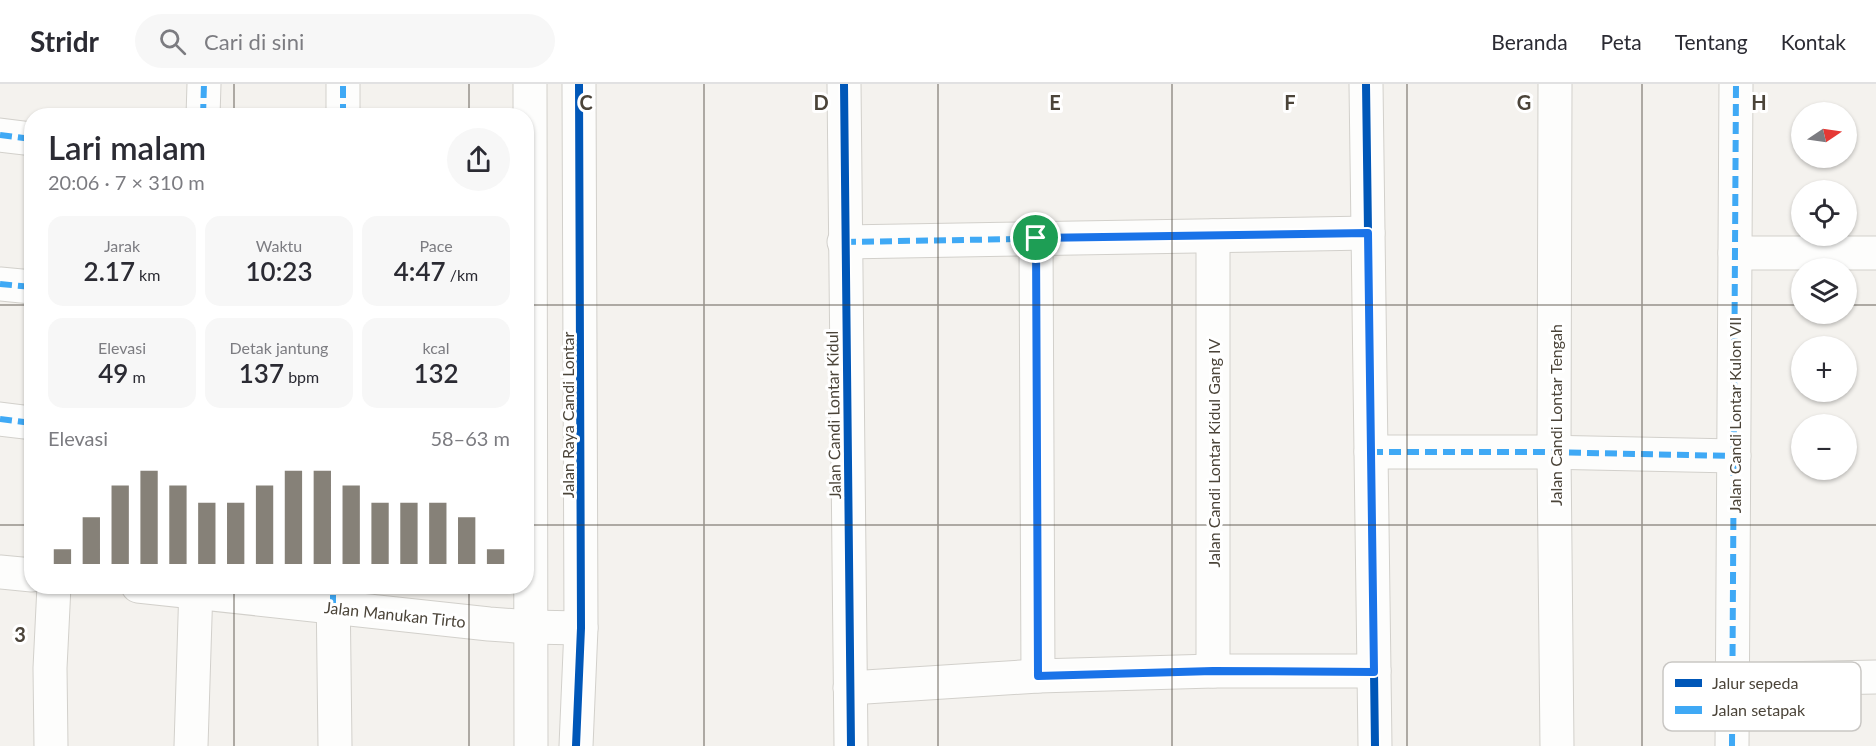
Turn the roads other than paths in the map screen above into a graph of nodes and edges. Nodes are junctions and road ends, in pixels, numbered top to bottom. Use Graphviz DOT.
graph roads {
  1 [pos="204,84"];
  2 [pos="343,84"];
  3 [pos="530,84"];
  4 [pos="579,84"];
  5 [pos="844,84"];
  6 [pos="1366,84"];
  7 [pos="1555,84"];
  8 [pos="1736,84"];
  9 [pos="203,108"];
  10 [pos="343,108"];
  11 [pos="530,108"];
  12 [pos="0,135"];
  13 [pos="24,138"];
  14 [pos="1368,233"];
  15 [pos="1213,236"];
  16 [pos="1036,238"];
  17 [pos="844,242"];
  18 [pos="1735,253"];
  19 [pos="1876,254"];
  20 [pos="0,284"];
  21 [pos="24,286"];
  22 [pos="0,419"];
  23 [pos="24,422"];
  24 [pos="1371,452"];
  25 [pos="1554,453"];
  26 [pos="1734,456"];
  27 [pos="0,572"];
  28 [pos="24,574"];
  29 [pos="54,594"];
  30 [pos="196,594"];
  31 [pos="274,594"];
  32 [pos="530,594"];
  33 [pos="333,597"];
  34 [pos="530,627"];
  35 [pos="581,628"];
  36 [pos="1732,662"];
  37 [pos="1213,671"];
  38 [pos="1374,672"];
  39 [pos="1038,676"];
  40 [pos="1861,677"];
  41 [pos="1876,677"];
  42 [pos="850,688"];
  43 [pos="51,746"];
  44 [pos="191,746"];
  45 [pos="335,746"];
  46 [pos="531,746"];
  47 [pos="576,746"];
  48 [pos="851,746"];
  49 [pos="1375,746"];
  50 [pos="1557,746"];
  1 -- 9 [label="street"];
  2 -- 10 [label="street"];
  3 -- 11 [label="street"];
  4 -- 35 [label="street, Jalan Raya Candi Lontar"];
  5 -- 17 [label="street, Jalan Candi Lontar Kidul"];
  6 -- 14 [label="street"];
  7 -- 25 [label="street, Jalan Candi Lontar Tengah"];
  8 -- 18 [label="street, Jalan Candi Lontar Kulon VII"];
  12 -- 13 [label="street"];
  14 -- 15 [label="street"];
  14 -- 24 [label="street"];
  15 -- 16 [label="street"];
  15 -- 37 [label="street, Jalan Candi Lontar Kidul Gang IV"];
  16 -- 17 [label="street"];
  16 -- 39 [label="street"];
  17 -- 42 [label="street, Jalan Candi Lontar Kidul"];
  18 -- 19 [label="street"];
  18 -- 26 [label="street, Jalan Candi Lontar Kulon VII"];
  20 -- 21 [label="street"];
  22 -- 23 [label="street"];
  24 -- 25 [label="street"];
  24 -- 38 [label="street"];
  25 -- 26 [label="street"];
  25 -- 50 [label="street, Jalan Candi Lontar Tengah"];
  26 -- 36 [label="street, Jalan Candi Lontar Kulon VII"];
  27 -- 28 [label="street"];
  29 -- 43 [label="street"];
  30 -- 44 [label="street"];
  31 -- 33 [label="street, Jalan Manukan Tirto"];
  32 -- 34 [label="street"];
  33 -- 34 [label="street, Jalan Manukan Tirto"];
  33 -- 45 [label="street"];
  34 -- 35 [label="street, Jalan Manukan Tirto"];
  34 -- 46 [label="street"];
  35 -- 47 [label="street, Jalan Raya Candi Lontar"];
  37 -- 38 [label="street"];
  37 -- 39 [label="street"];
  38 -- 49 [label="street"];
  39 -- 42 [label="street"];
  40 -- 41 [label="street"];
  42 -- 48 [label="street, Jalan Candi Lontar Kidul"];
}
